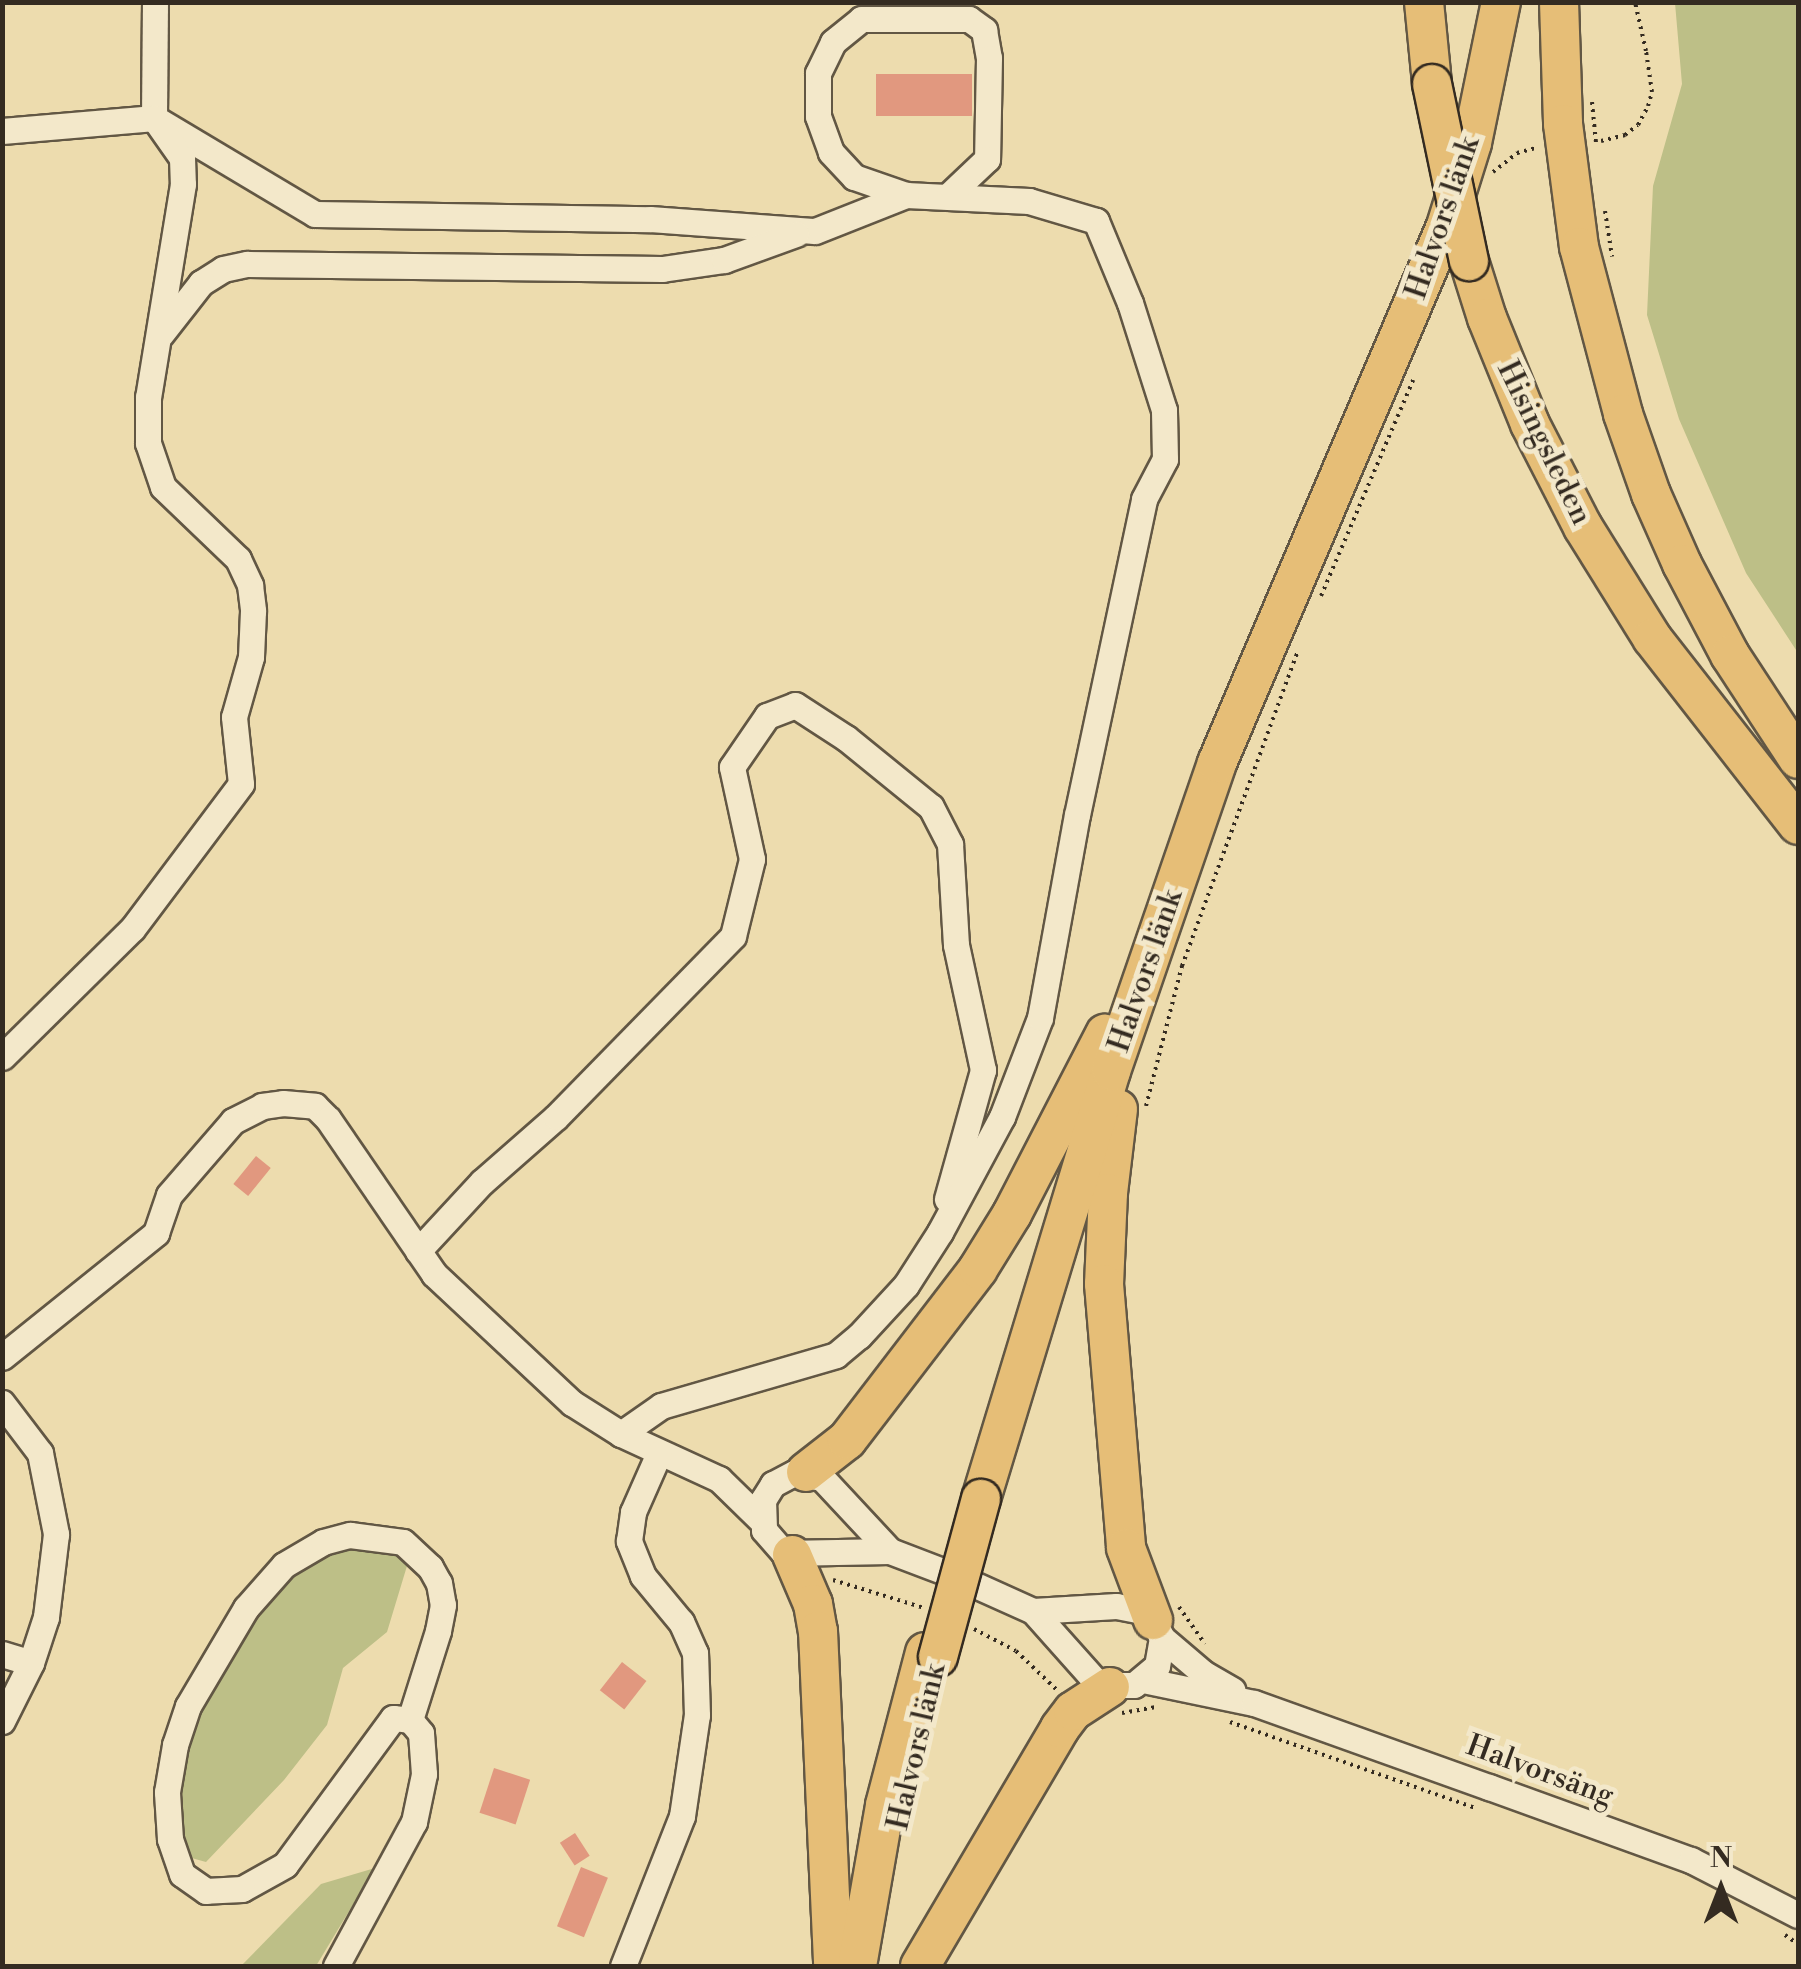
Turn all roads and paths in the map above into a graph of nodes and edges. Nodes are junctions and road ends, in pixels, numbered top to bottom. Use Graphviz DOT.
graph roads {
  1 [pos="154,2"];
  2 [pos="1424,2"];
  3 [pos="1478,2"];
  4 [pos="1500,2"];
  5 [pos="1559,2"];
  6 [pos="1635,2"];
  7 [pos="1592,98"];
  8 [pos="154,118"];
  9 [pos="2,131"];
  10 [pos="1600,141"];
  11 [pos="1552,146"];
  12 [pos="1597,158"];
  13 [pos="1486,183"];
  14 [pos="906,195"];
  15 [pos="1602,195"];
  16 [pos="949,196"];
  17 [pos="806,230"];
  18 [pos="1614,266"];
  19 [pos="158,338"];
  20 [pos="1416,372"];
  21 [pos="1318,602"];
  22 [pos="1298,649"];
  23 [pos="1798,759"];
  24 [pos="1798,825"];
  25 [pos="1124,1009"];
  26 [pos="2,1057"];
  27 [pos="1145,1110"];
  28 [pos="940,1232"];
  29 [pos="418,1251"];
  30 [pos="2,1357"];
  31 [pos="2,1403"];
  32 [pos="621,1434"];
  33 [pos="658,1453"];
  34 [pos="795,1475"];
  35 [pos="719,1479"];
  36 [pos="761,1520"];
  37 [pos="890,1551"];
  38 [pos="798,1569"];
  39 [pos="1033,1611"];
  40 [pos="938,1614"];
  41 [pos="1162,1618"];
  42 [pos="968,1626"];
  43 [pos="2,1654"];
  44 [pos="932,1654"];
  45 [pos="31,1662"];
  46 [pos="1204,1674"];
  47 [pos="1122,1695"];
  48 [pos="1254,1703"];
  49 [pos="1166,1707"];
  50 [pos="1073,1710"];
  51 [pos="410,1720"];
  52 [pos="2,1721"];
  53 [pos="1226,1721"];
  54 [pos="1481,1810"];
  55 [pos="1798,1915"];
  56 [pos="1778,1931"];
  57 [pos="1798,1944"];
  58 [pos="336,1966"];
  59 [pos="623,1966"];
  60 [pos="833,1966"];
  61 [pos="857,1966"];
  62 [pos="872,1966"];
  63 [pos="920,1966"];
  1 -- 8 [label="street"];
  2 -- 24 [label="highway, Hisingsleden, bridge"];
  3 -- 25 [label="highway, Halvors länk"];
  4 -- 25 [label="highway, Halvors länk"];
  5 -- 23 [label="highway"];
  6 -- 10 [label="path"];
  7 -- 12 [label="path"];
  8 -- 9 [label="street"];
  8 -- 17 [label="street"];
  8 -- 19 [label="street"];
  11 -- 13 [label="path"];
  14 -- 16 [label="street"];
  14 -- 16 [label="street"];
  14 -- 17 [label="street"];
  15 -- 18 [label="path"];
  16 -- 28 [label="street"];
  17 -- 19 [label="street"];
  19 -- 26 [label="street"];
  20 -- 21 [label="path"];
  22 -- 27 [label="path"];
  25 -- 34 [label="highway"];
  25 -- 41 [label="highway"];
  25 -- 44 [label="highway, Halvors länk"];
  28 -- 29 [label="street"];
  28 -- 32 [label="street"];
  29 -- 30 [label="street"];
  29 -- 32 [label="street"];
  31 -- 45 [label="street"];
  32 -- 33 [label="street"];
  33 -- 35 [label="street"];
  33 -- 59 [label="street"];
  34 -- 35 [label="street"];
  34 -- 36 [label="street"];
  34 -- 37 [label="street, Halvorsäng"];
  35 -- 36 [label="street"];
  36 -- 38 [label="street"];
  37 -- 38 [label="street, Halvorsäng"];
  37 -- 39 [label="street, Halvorsäng"];
  38 -- 40 [label="path"];
  38 -- 60 [label="highway"];
  39 -- 41 [label="street, Halvorsäng"];
  39 -- 47 [label="street, Halvorsäng"];
  41 -- 46 [label="street, Halvorsäng"];
  41 -- 46 [label="path"];
  41 -- 47 [label="street"];
  42 -- 50 [label="path"];
  43 -- 45 [label="street"];
  44 -- 61 [label="highway, Halvors länk"];
  44 -- 62 [label="highway, Halvors länk"];
  45 -- 52 [label="street"];
  46 -- 48 [label="street, Halvorsäng"];
  47 -- 48 [label="street, Halvorsäng"];
  47 -- 49 [label="path"];
  47 -- 50 [label="highway"];
  48 -- 55 [label="street, Halvorsäng"];
  50 -- 63 [label="highway"];
  51 -- 51 [label="street"];
  51 -- 58 [label="street"];
  53 -- 54 [label="path"];
  56 -- 57 [label="path"];
}
